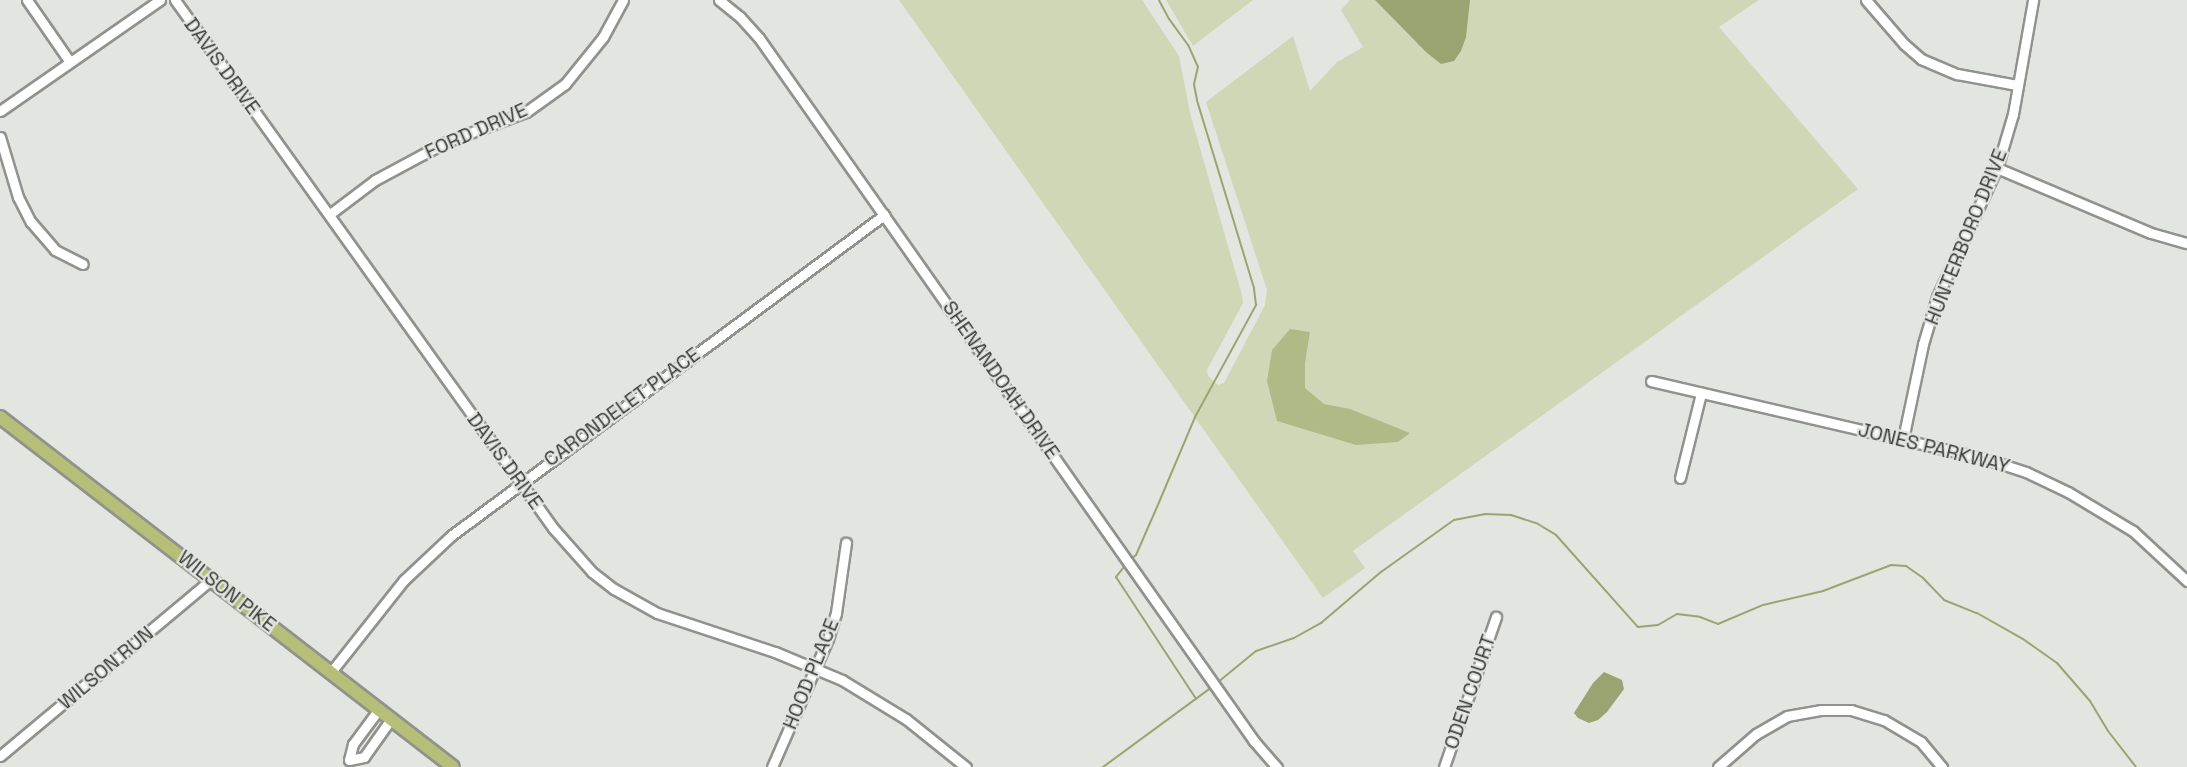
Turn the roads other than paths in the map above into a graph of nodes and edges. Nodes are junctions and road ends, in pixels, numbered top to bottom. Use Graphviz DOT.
graph roads {
  1 [pos="27,0"];
  2 [pos="160,0"];
  3 [pos="175,0"];
  4 [pos="623,0"];
  5 [pos="719,0"];
  6 [pos="1866,0"];
  7 [pos="2033,0"];
  8 [pos="70,62"];
  9 [pos="2017,85"];
  10 [pos="0,111"];
  11 [pos="0,136"];
  12 [pos="1997,168"];
  13 [pos="330,214"];
  14 [pos="884,215"];
  15 [pos="2187,243"];
  16 [pos="83,264"];
  17 [pos="1651,381"];
  18 [pos="1701,393"];
  19 [pos="0,417"];
  20 [pos="1903,439"];
  21 [pos="1680,478"];
  22 [pos="520,482"];
  23 [pos="846,543"];
  24 [pos="212,579"];
  25 [pos="2187,581"];
  26 [pos="1496,617"];
  27 [pos="816,668"];
  28 [pos="331,672"];
  29 [pos="379,709"];
  30 [pos="392,719"];
  31 [pos="0,756"];
  32 [pos="349,760"];
  33 [pos="340,767"];
  34 [pos="453,767"];
  35 [pos="772,767"];
  36 [pos="966,767"];
  37 [pos="1277,767"];
  38 [pos="1444,767"];
  39 [pos="1718,767"];
  40 [pos="1942,767"];
  1 -- 8 [label="street"];
  2 -- 8 [label="street"];
  3 -- 13 [label="street, DAVIS DRIVE"];
  4 -- 13 [label="street, FORD DRIVE"];
  5 -- 14 [label="street, SHENANDOAH DRIVE"];
  6 -- 9 [label="street"];
  7 -- 9 [label="street, HUNTERBORO DRIVE"];
  8 -- 10 [label="street"];
  9 -- 12 [label="street, HUNTERBORO DRIVE"];
  11 -- 16 [label="street"];
  12 -- 15 [label="street"];
  12 -- 20 [label="street, HUNTERBORO DRIVE"];
  13 -- 22 [label="street, DAVIS DRIVE"];
  14 -- 22 [label="street, CARONDELET PLACE"];
  14 -- 37 [label="street, SHENANDOAH DRIVE"];
  17 -- 18 [label="street, JONES PARKWAY"];
  18 -- 20 [label="street, JONES PARKWAY"];
  18 -- 21 [label="street"];
  19 -- 24 [label="main road, WILSON PIKE"];
  20 -- 25 [label="street, JONES PARKWAY"];
  22 -- 27 [label="street, DAVIS DRIVE"];
  22 -- 28 [label="street, CARONDELET PLACE"];
  23 -- 27 [label="street, HOOD PLACE"];
  24 -- 28 [label="main road, WILSON PIKE"];
  24 -- 31 [label="street, WILSON RUN"];
  26 -- 38 [label="street, ODEN COURT"];
  27 -- 35 [label="street, HOOD PLACE"];
  27 -- 36 [label="street, DAVIS DRIVE"];
  28 -- 29 [label="main road, WILSON PIKE"];
  29 -- 30 [label="main road, WILSON PIKE"];
  29 -- 32 [label="street"];
  30 -- 32 [label="street"];
  30 -- 34 [label="main road, WILSON PIKE"];
  32 -- 33 [label="street"];
  39 -- 40 [label="street"];
}
